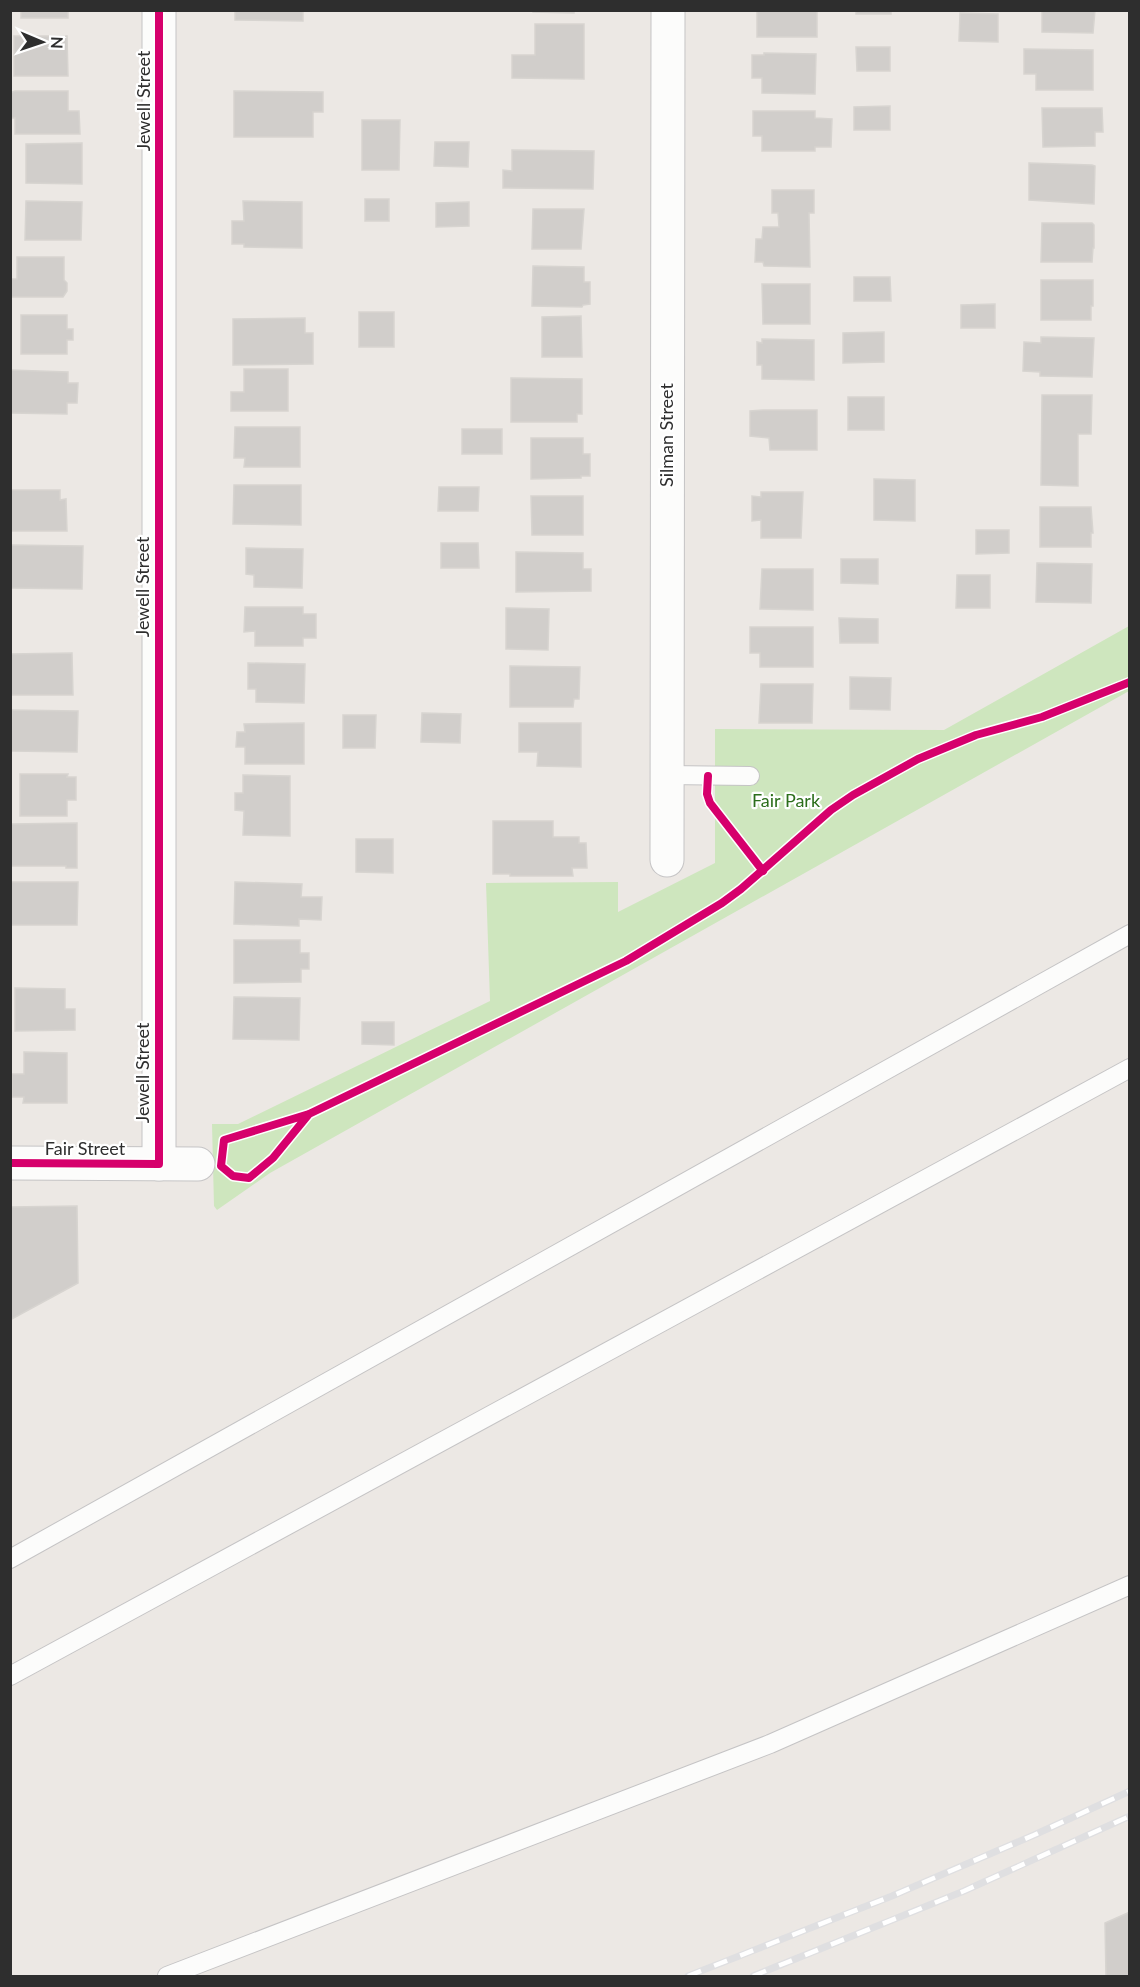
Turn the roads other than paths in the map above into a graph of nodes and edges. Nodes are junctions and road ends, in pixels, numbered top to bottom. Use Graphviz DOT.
graph roads {
  1 [pos="159,10"];
  2 [pos="668,10"];
  3 [pos="667,775"];
  4 [pos="750,776"];
  5 [pos="667,860"];
  6 [pos="1130,934"];
  7 [pos="1130,1068"];
  8 [pos="10,1163"];
  9 [pos="159,1164"];
  10 [pos="198,1164"];
  11 [pos="10,1559"];
  12 [pos="1130,1586"];
  13 [pos="10,1676"];
  14 [pos="167,1977"];
  1 -- 9 [label="street, Jewell Street"];
  2 -- 3 [label="street, Silman Street"];
  3 -- 4 [label="lane"];
  3 -- 5 [label="street, Silman Street"];
  6 -- 11 [label="lane"];
  7 -- 13 [label="lane"];
  8 -- 9 [label="street, Fair Street"];
  9 -- 10 [label="street, Fair Street"];
  12 -- 14 [label="lane"];
}
